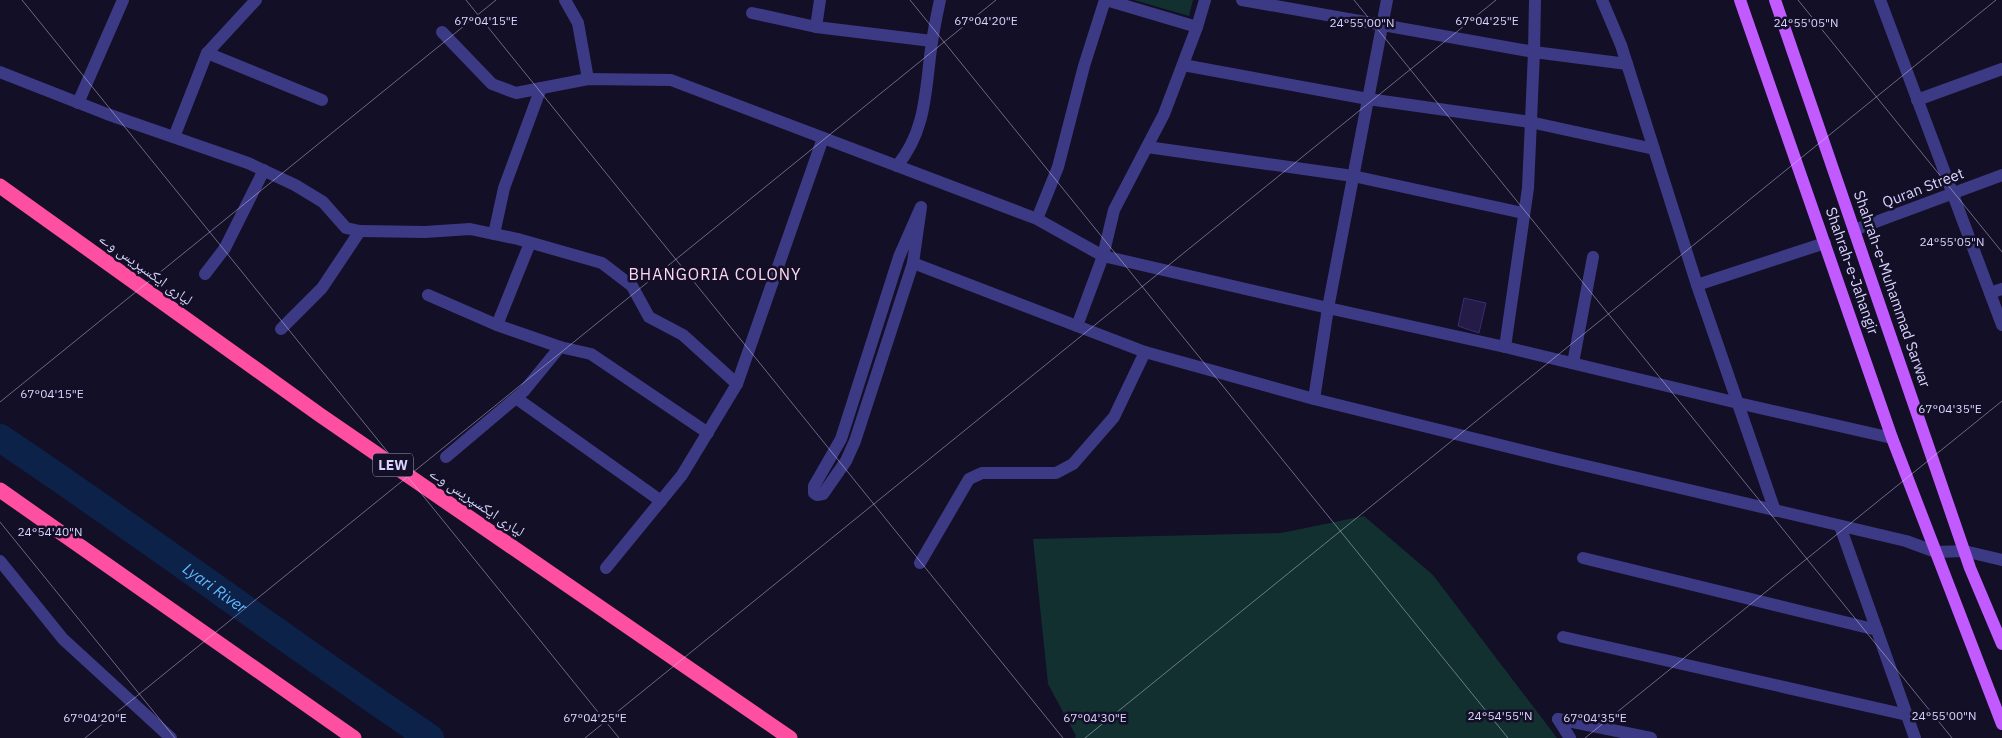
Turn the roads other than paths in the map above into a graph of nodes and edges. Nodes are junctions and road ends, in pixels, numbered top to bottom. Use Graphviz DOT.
graph roads {
  1 [pos="123,0"];
  2 [pos="256,0"];
  3 [pos="565,0"];
  4 [pos="820,0"];
  5 [pos="940,0"];
  6 [pos="1105,0"];
  7 [pos="1205,0"];
  8 [pos="1242,0"];
  9 [pos="1387,0"];
  10 [pos="1535,0"];
  11 [pos="1602,0"];
  12 [pos="1740,0"];
  13 [pos="1775,0"];
  14 [pos="1881,0"];
  15 [pos="752,13"];
  16 [pos="1382,25"];
  17 [pos="816,27"];
  18 [pos="1197,27"];
  19 [pos="442,32"];
  20 [pos="932,41"];
  21 [pos="1534,52"];
  22 [pos="207,53"];
  23 [pos="1627,64"];
  24 [pos="1183,65"];
  25 [pos="2002,69"];
  26 [pos="0,72"];
  27 [pos="588,79"];
  28 [pos="541,88"];
  29 [pos="1368,99"];
  30 [pos="322,100"];
  31 [pos="1918,100"];
  32 [pos="78,103"];
  33 [pos="1530,122"];
  34 [pos="174,137"];
  35 [pos="823,138"];
  36 [pos="1147,147"];
  37 [pos="1654,149"];
  38 [pos="897,166"];
  39 [pos="264,170"];
  40 [pos="2002,175"];
  41 [pos="1353,176"];
  42 [pos="0,186"];
  43 [pos="1953,194"];
  44 [pos="1523,213"];
  45 [pos="1036,219"];
  46 [pos="1854,230"];
  47 [pos="360,231"];
  48 [pos="494,234"];
  49 [pos="530,243"];
  50 [pos="1825,243"];
  51 [pos="1103,256"];
  52 [pos="1592,256"];
  53 [pos="913,263"];
  54 [pos="205,274"];
  55 [pos="1696,285"];
  56 [pos="1996,291"];
  57 [pos="428,295"];
  58 [pos="1328,308"];
  59 [pos="497,325"];
  60 [pos="2002,325"];
  61 [pos="1077,326"];
  62 [pos="281,329"];
  63 [pos="560,347"];
  64 [pos="1505,347"];
  65 [pos="1145,352"];
  66 [pos="1573,363"];
  67 [pos="737,384"];
  68 [pos="516,398"];
  69 [pos="1314,399"];
  70 [pos="1738,403"];
  71 [pos="708,433"];
  72 [pos="1892,438"];
  73 [pos="446,457"];
  74 [pos="0,490"];
  75 [pos="661,501"];
  76 [pos="1775,511"];
  77 [pos="1840,526"];
  78 [pos="1964,551"];
  79 [pos="1936,552"];
  80 [pos="1583,558"];
  81 [pos="2002,560"];
  82 [pos="0,561"];
  83 [pos="920,563"];
  84 [pos="606,568"];
  85 [pos="1877,630"];
  86 [pos="1563,636"];
  87 [pos="2002,644"];
  88 [pos="1907,715"];
  89 [pos="2002,724"];
  90 [pos="171,738"];
  91 [pos="354,738"];
  92 [pos="790,738"];
  93 [pos="1570,738"];
  94 [pos="1651,738"];
  95 [pos="1915,738"];
  1 -- 32 [label="street"];
  2 -- 22 [label="street"];
  3 -- 27 [label="street"];
  4 -- 17 [label="street"];
  5 -- 20 [label="street"];
  6 -- 18 [label="street"];
  6 -- 45 [label="street"];
  7 -- 18 [label="street"];
  8 -- 16 [label="street"];
  9 -- 16 [label="street"];
  10 -- 21 [label="street"];
  11 -- 23 [label="street"];
  12 -- 50 [label="main road, Shahrah-e-Jahangir"];
  13 -- 46 [label="main road, Shahrah-e-Muhammad Sarwar"];
  14 -- 31 [label="street"];
  15 -- 17 [label="street"];
  16 -- 21 [label="street"];
  16 -- 29 [label="street"];
  17 -- 20 [label="street"];
  18 -- 24 [label="street"];
  19 -- 28 [label="street"];
  20 -- 38 [label="street"];
  21 -- 23 [label="street"];
  21 -- 33 [label="street"];
  22 -- 30 [label="street"];
  22 -- 34 [label="street"];
  23 -- 37 [label="street"];
  24 -- 29 [label="street"];
  24 -- 36 [label="street"];
  25 -- 31 [label="street"];
  26 -- 32 [label="street"];
  27 -- 28 [label="street"];
  27 -- 35 [label="street"];
  28 -- 48 [label="street"];
  29 -- 33 [label="street"];
  29 -- 41 [label="street"];
  31 -- 43 [label="street"];
  32 -- 34 [label="street"];
  33 -- 37 [label="street"];
  33 -- 44 [label="street"];
  34 -- 39 [label="street"];
  35 -- 38 [label="street"];
  35 -- 67 [label="street"];
  36 -- 41 [label="street"];
  36 -- 51 [label="street"];
  37 -- 55 [label="street"];
  38 -- 45 [label="street"];
  39 -- 47 [label="street"];
  39 -- 54 [label="street"];
  40 -- 43 [label="street, Quran Street"];
  41 -- 44 [label="street"];
  41 -- 58 [label="street"];
  42 -- 92 [label="highway, لیاری ایکسپریس وے / LEW"];
  43 -- 46 [label="street, Quran Street"];
  43 -- 56 [label="street"];
  44 -- 64 [label="street"];
  45 -- 51 [label="street"];
  46 -- 78 [label="main road, Shahrah-e-Muhammad Sarwar"];
  47 -- 48 [label="street"];
  47 -- 62 [label="street"];
  48 -- 49 [label="street"];
  49 -- 59 [label="street"];
  49 -- 67 [label="street"];
  50 -- 55 [label="street"];
  50 -- 72 [label="main road, Shahrah-e-Jahangir"];
  51 -- 58 [label="street"];
  51 -- 61 [label="street"];
  52 -- 66 [label="street"];
  53 -- 53 [label="street"];
  53 -- 61 [label="street"];
  55 -- 70 [label="street"];
  56 -- 60 [label="street"];
  57 -- 59 [label="street"];
  58 -- 64 [label="street"];
  58 -- 69 [label="street"];
  59 -- 63 [label="street"];
  61 -- 65 [label="street"];
  63 -- 68 [label="street"];
  63 -- 71 [label="street"];
  64 -- 66 [label="street"];
  65 -- 69 [label="street"];
  65 -- 83 [label="street"];
  66 -- 70 [label="street"];
  67 -- 71 [label="street"];
  68 -- 73 [label="street"];
  68 -- 75 [label="street"];
  69 -- 76 [label="street"];
  70 -- 72 [label="street"];
  70 -- 76 [label="street"];
  71 -- 75 [label="street"];
  72 -- 79 [label="main road, Shahrah-e-Jahangir"];
  74 -- 91 [label="highway"];
  75 -- 84 [label="street"];
  76 -- 77 [label="street"];
  77 -- 79 [label="street"];
  77 -- 85 [label="street"];
  78 -- 79 [label="street"];
  78 -- 81 [label="street"];
  78 -- 87 [label="main road, Shahrah-e-Muhammad Sarwar"];
  79 -- 89 [label="main road"];
  80 -- 85 [label="street"];
  82 -- 90 [label="street"];
  85 -- 88 [label="street"];
  86 -- 88 [label="street"];
  88 -- 95 [label="street"];
  93 -- 94 [label="street"];
}
